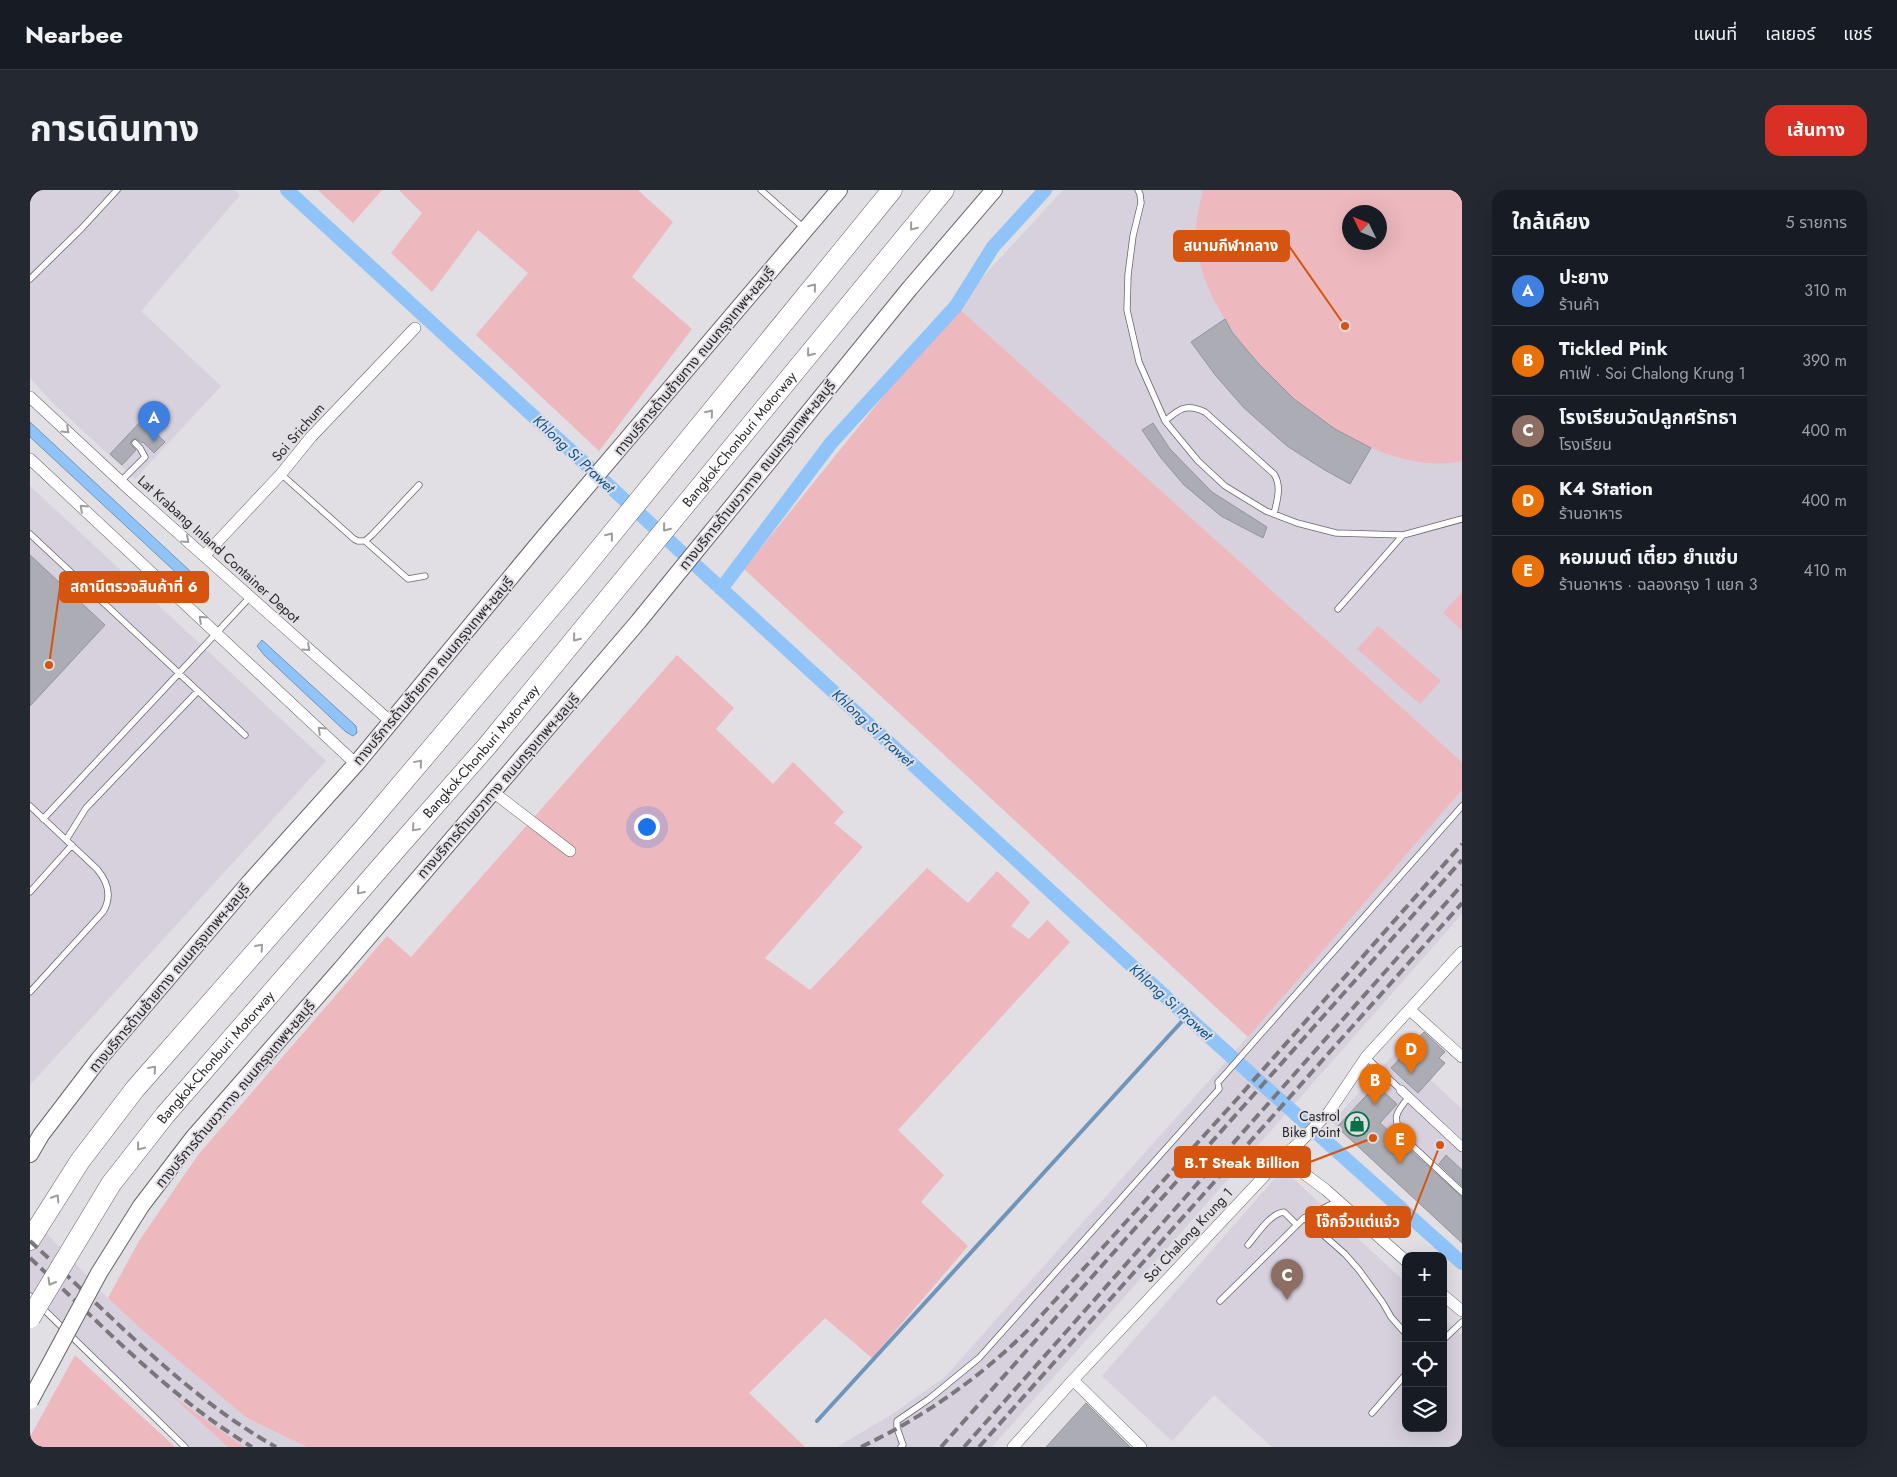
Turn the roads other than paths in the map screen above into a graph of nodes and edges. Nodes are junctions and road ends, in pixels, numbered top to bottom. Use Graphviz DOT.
graph roads {
  1 [pos="117,190"];
  2 [pos="761,190"];
  3 [pos="839,190"];
  4 [pos="892,190"];
  5 [pos="944,190"];
  6 [pos="994,190"];
  7 [pos="1138,190"];
  8 [pos="806,230"];
  9 [pos="33,272"];
  10 [pos="30,279"];
  11 [pos="415,328"];
  12 [pos="30,397"];
  13 [pos="1164,421"];
  14 [pos="135,443"];
  15 [pos="30,458"];
  16 [pos="281,474"];
  17 [pos="121,482"];
  18 [pos="419,486"];
  19 [pos="1274,514"];
  20 [pos="1462,519"];
  21 [pos="30,534"];
  22 [pos="1403,535"];
  23 [pos="366,541"];
  24 [pos="204,556"];
  25 [pos="425,576"];
  26 [pos="250,597"];
  27 [pos="1338,609"];
  28 [pos="216,632"];
  29 [pos="179,673"];
  30 [pos="198,691"];
  31 [pos="391,722"];
  32 [pos="245,735"];
  33 [pos="356,764"];
  34 [pos="493,792"];
  35 [pos="1462,806"];
  36 [pos="32,809"];
  37 [pos="30,816"];
  38 [pos="43,819"];
  39 [pos="66,840"];
  40 [pos="72,846"];
  41 [pos="570,851"];
  42 [pos="30,892"];
  43 [pos="1462,952"];
  44 [pos="30,992"];
  45 [pos="1410,1010"];
  46 [pos="1366,1057"];
  47 [pos="1462,1057"];
  48 [pos="1400,1090"];
  49 [pos="1409,1097"];
  50 [pos="1462,1147"];
  51 [pos="30,1154"];
  52 [pos="1282,1157"];
  53 [pos="1462,1192"];
  54 [pos="1338,1201"];
  55 [pos="1304,1218"];
  56 [pos="1297,1225"];
  57 [pos="30,1240"];
  58 [pos="1248,1246"];
  59 [pos="1402,1257"];
  60 [pos="30,1296"];
  61 [pos="1446,1297"];
  62 [pos="1220,1301"];
  63 [pos="1462,1311"];
  64 [pos="30,1318"];
  65 [pos="1462,1322"];
  66 [pos="1402,1329"];
  67 [pos="1447,1336"];
  68 [pos="1402,1379"];
  69 [pos="1073,1380"];
  70 [pos="30,1401"];
  71 [pos="1372,1413"];
  72 [pos="185,1447"];
  73 [pos="901,1447"];
  74 [pos="1013,1447"];
  75 [pos="1141,1447"];
  1 -- 9 [label="lane"];
  2 -- 8 [label="lane"];
  3 -- 8 [label="main road, ทางบริการด้านซ้ายทาง ถนนกรุงเทพฯ-ชลบุรี"];
  57 -- 4 [label="highway, one-way"];
  5 -- 64 [label="highway, Bangkok-Chonburi Motorway, one-way, bridge"];
  6 -- 34 [label="main road, ทางบริการด้านขวาทาง ถนนกรุงเทพฯ-ชลบุรี"];
  7 -- 13 [label="lane"];
  8 -- 31 [label="main road, ทางบริการด้านซ้ายทาง ถนนกรุงเทพฯ-ชลบุรี"];
  9 -- 10 [label="lane"];
  11 -- 16 [label="street, Soi Srichum"];
  12 -- 17 [label="street, Lat Krabang Inland Container Depot, one-way"];
  13 -- 19 [label="lane"];
  13 -- 19 [label="lane"];
  14 -- 17 [label="lane"];
  28 -- 15 [label="street, one-way"];
  16 -- 23 [label="lane"];
  16 -- 24 [label="street, Soi Srichum"];
  17 -- 24 [label="street, Lat Krabang Inland Container Depot, one-way"];
  18 -- 23 [label="lane"];
  19 -- 22 [label="lane"];
  20 -- 22 [label="lane"];
  21 -- 29 [label="lane"];
  22 -- 27 [label="lane"];
  23 -- 25 [label="lane"];
  24 -- 26 [label="street, Lat Krabang Inland Container Depot"];
  26 -- 28 [label="lane"];
  26 -- 31 [label="street, Lat Krabang Inland Container Depot, one-way"];
  28 -- 29 [label="lane"];
  33 -- 28 [label="street, one-way"];
  29 -- 30 [label="lane"];
  29 -- 38 [label="lane"];
  30 -- 32 [label="lane"];
  30 -- 39 [label="lane"];
  31 -- 33 [label="main road, ทางบริการด้านซ้ายทาง ถนนกรุงเทพฯ-ชลบุรี"];
  33 -- 51 [label="main road, ทางบริการด้านซ้ายทาง ถนนกรุงเทพฯ-ชลบุรี"];
  34 -- 41 [label="street"];
  34 -- 70 [label="main road, ทางบริการด้านขวาทาง ถนนกรุงเทพฯ-ชลบุรี, bridge"];
  35 -- 73 [label="lane"];
  36 -- 37 [label="lane"];
  36 -- 38 [label="lane"];
  38 -- 39 [label="lane"];
  39 -- 40 [label="lane"];
  40 -- 42 [label="lane"];
  40 -- 44 [label="lane"];
  43 -- 45 [label="street, Soi Chalong Krung 1"];
  45 -- 46 [label="street, Soi Chalong Krung 1"];
  45 -- 47 [label="street"];
  46 -- 48 [label="lane"];
  46 -- 52 [label="street, Soi Chalong Krung 1"];
  48 -- 49 [label="street"];
  49 -- 50 [label="street"];
  49 -- 53 [label="lane"];
  52 -- 54 [label="street"];
  52 -- 69 [label="street, Soi Chalong Krung 1"];
  54 -- 55 [label="lane"];
  54 -- 59 [label="street"];
  55 -- 56 [label="lane"];
  55 -- 66 [label="lane"];
  56 -- 58 [label="lane"];
  56 -- 62 [label="lane"];
  60 -- 72 [label="lane"];
  61 -- 63 [label="street"];
  65 -- 67 [label="lane"];
  68 -- 71 [label="lane"];
  69 -- 74 [label="street, Soi Chalong Krung 1"];
  69 -- 75 [label="street"];
}
